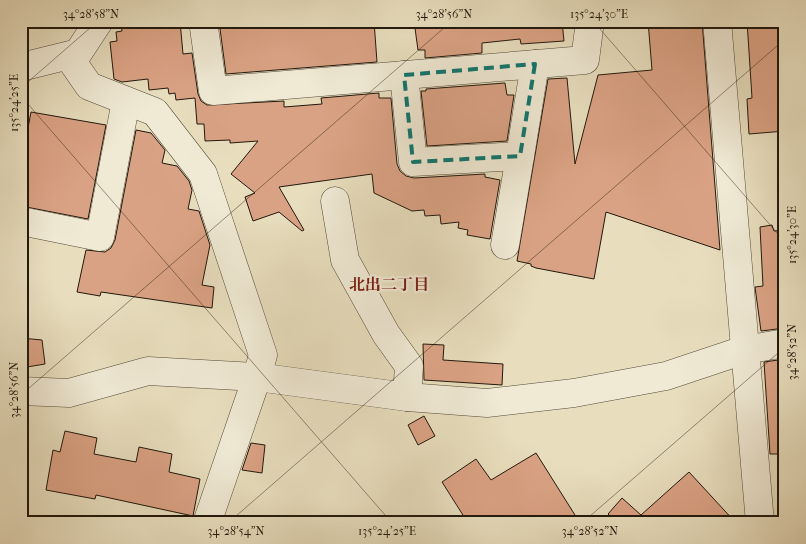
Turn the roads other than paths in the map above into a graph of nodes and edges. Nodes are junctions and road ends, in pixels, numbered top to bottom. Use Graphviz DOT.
graph roads {
  1 [pos="100,21"];
  2 [pos="203,21"];
  3 [pos="590,21"];
  4 [pos="718,21"];
  5 [pos="69,57"];
  6 [pos="535,64"];
  7 [pos="23,74"];
  8 [pos="404,75"];
  9 [pos="126,101"];
  10 [pos="520,156"];
  11 [pos="335,201"];
  12 [pos="21,221"];
  13 [pos="504,245"];
  14 [pos="785,344"];
  15 [pos="744,350"];
  16 [pos="257,377"];
  17 [pos="21,391"];
  18 [pos="407,398"];
  19 [pos="207,523"];
  20 [pos="760,523"];
  1 -- 5 [label="street"];
  2 -- 8 [label="street"];
  3 -- 6 [label="street"];
  4 -- 15 [label="street"];
  5 -- 7 [label="street"];
  5 -- 9 [label="street"];
  6 -- 8 [label="street"];
  6 -- 10 [label="street"];
  8 -- 10 [label="street"];
  9 -- 12 [label="street"];
  9 -- 16 [label="street"];
  10 -- 13 [label="street"];
  11 -- 18 [label="street"];
  14 -- 15 [label="street"];
  15 -- 18 [label="street"];
  15 -- 20 [label="street"];
  16 -- 17 [label="street"];
  16 -- 18 [label="street"];
  16 -- 19 [label="street"];
}
